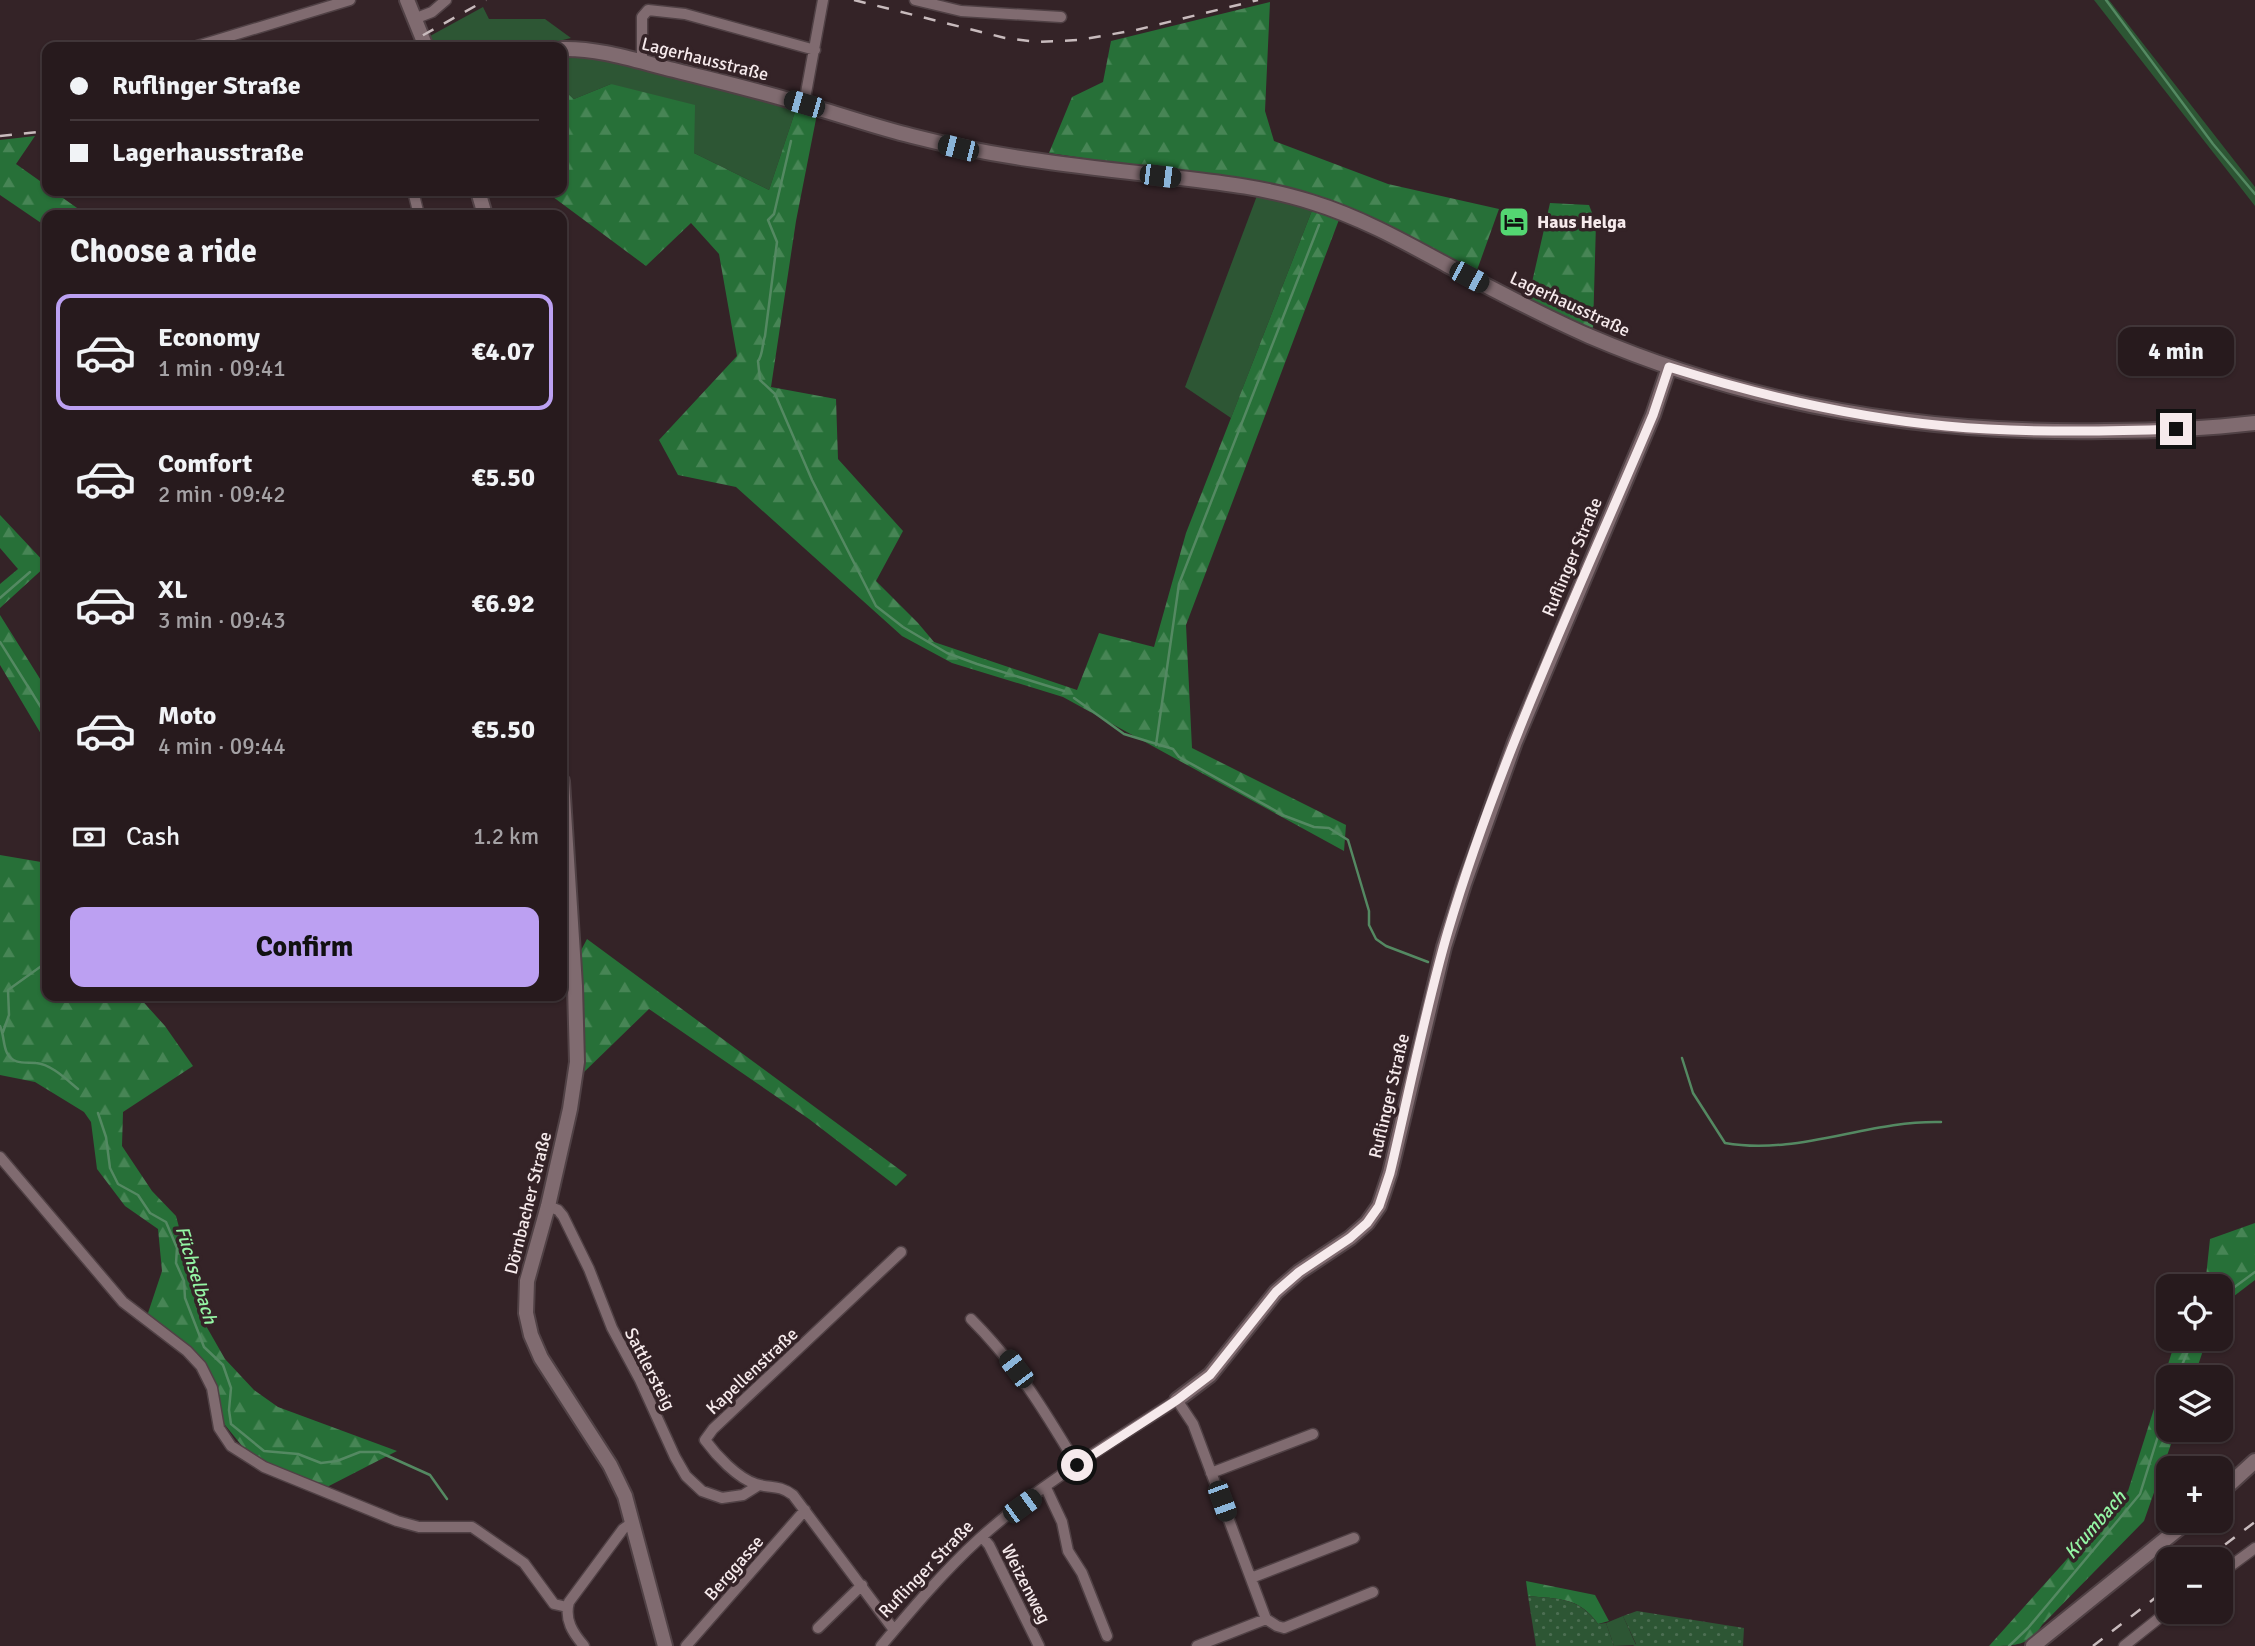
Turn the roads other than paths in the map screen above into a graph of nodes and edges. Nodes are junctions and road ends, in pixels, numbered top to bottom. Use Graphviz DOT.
graph roads {
  1 [pos="350,0"];
  2 [pos="407,0"];
  3 [pos="446,0"];
  4 [pos="823,0"];
  5 [pos="915,0"];
  6 [pos="1061,17"];
  7 [pos="414,19"];
  8 [pos="211,42"];
  9 [pos="424,42"];
  10 [pos="567,49"];
  11 [pos="815,50"];
  12 [pos="642,62"];
  13 [pos="804,104"];
  14 [pos="1669,367"];
  15 [pos="2255,423"];
  16 [pos="567,871"];
  17 [pos="0,1157"];
  18 [pos="548,1206"];
  19 [pos="901,1252"];
  20 [pos="971,1319"];
  21 [pos="1177,1400"];
  22 [pos="1313,1434"];
  23 [pos="2255,1461"];
  24 [pos="1077,1465"];
  25 [pos="1211,1473"];
  26 [pos="2233,1481"];
  27 [pos="759,1485"];
  28 [pos="1046,1488"];
  29 [pos="805,1510"];
  30 [pos="633,1522"];
  31 [pos="2174,1533"];
  32 [pos="982,1537"];
  33 [pos="1354,1538"];
  34 [pos="2255,1548"];
  35 [pos="2233,1564"];
  36 [pos="1251,1578"];
  37 [pos="862,1585"];
  38 [pos="1373,1591"];
  39 [pos="567,1607"];
  40 [pos="1266,1619"];
  41 [pos="2156,1621"];
  42 [pos="818,1628"];
  43 [pos="894,1630"];
  44 [pos="1107,1636"];
  45 [pos="584,1646"];
  46 [pos="665,1646"];
  47 [pos="686,1646"];
  48 [pos="881,1646"];
  49 [pos="1039,1646"];
  50 [pos="1197,1646"];
  51 [pos="2033,1646"];
  52 [pos="2124,1646"];
  1 -- 8 [label="street"];
  2 -- 7 [label="street"];
  3 -- 7 [label="street"];
  4 -- 11 [label="street"];
  5 -- 6 [label="street"];
  7 -- 9 [label="street"];
  10 -- 12 [label="street, Lagerhausstraße"];
  11 -- 12 [label="street"];
  11 -- 13 [label="street"];
  12 -- 13 [label="street, Lagerhausstraße"];
  13 -- 14 [label="street, Lagerhausstraße"];
  14 -- 15 [label="street, Lagerhausstraße"];
  14 -- 21 [label="street, Ruflinger Straße"];
  16 -- 18 [label="street, Dörnbacher Straße"];
  17 -- 39 [label="street"];
  18 -- 27 [label="street, Sattlersteig"];
  18 -- 30 [label="street, Dörnbacher Straße"];
  19 -- 27 [label="street, Kapellenstraße"];
  20 -- 24 [label="street"];
  21 -- 24 [label="street, Ruflinger Straße"];
  21 -- 25 [label="street"];
  22 -- 25 [label="street"];
  23 -- 26 [label="street"];
  24 -- 28 [label="street, Ruflinger Straße"];
  25 -- 36 [label="street"];
  27 -- 29 [label="street, Kapellenstraße"];
  28 -- 32 [label="street, Ruflinger Straße"];
  28 -- 44 [label="street"];
  29 -- 37 [label="street, Kapellenstraße"];
  29 -- 47 [label="street, Berggasse"];
  30 -- 39 [label="street"];
  30 -- 46 [label="street, Dörnbacher Straße"];
  31 -- 51 [label="street"];
  32 -- 43 [label="street, Ruflinger Straße"];
  32 -- 49 [label="street, Weizenweg"];
  33 -- 36 [label="street"];
  34 -- 35 [label="street"];
  36 -- 40 [label="street"];
  37 -- 42 [label="street"];
  37 -- 43 [label="street, Kapellenstraße"];
  38 -- 40 [label="street"];
  39 -- 45 [label="street"];
  40 -- 50 [label="street"];
  41 -- 52 [label="street"];
  43 -- 48 [label="street, Ruflinger Straße"];
}
